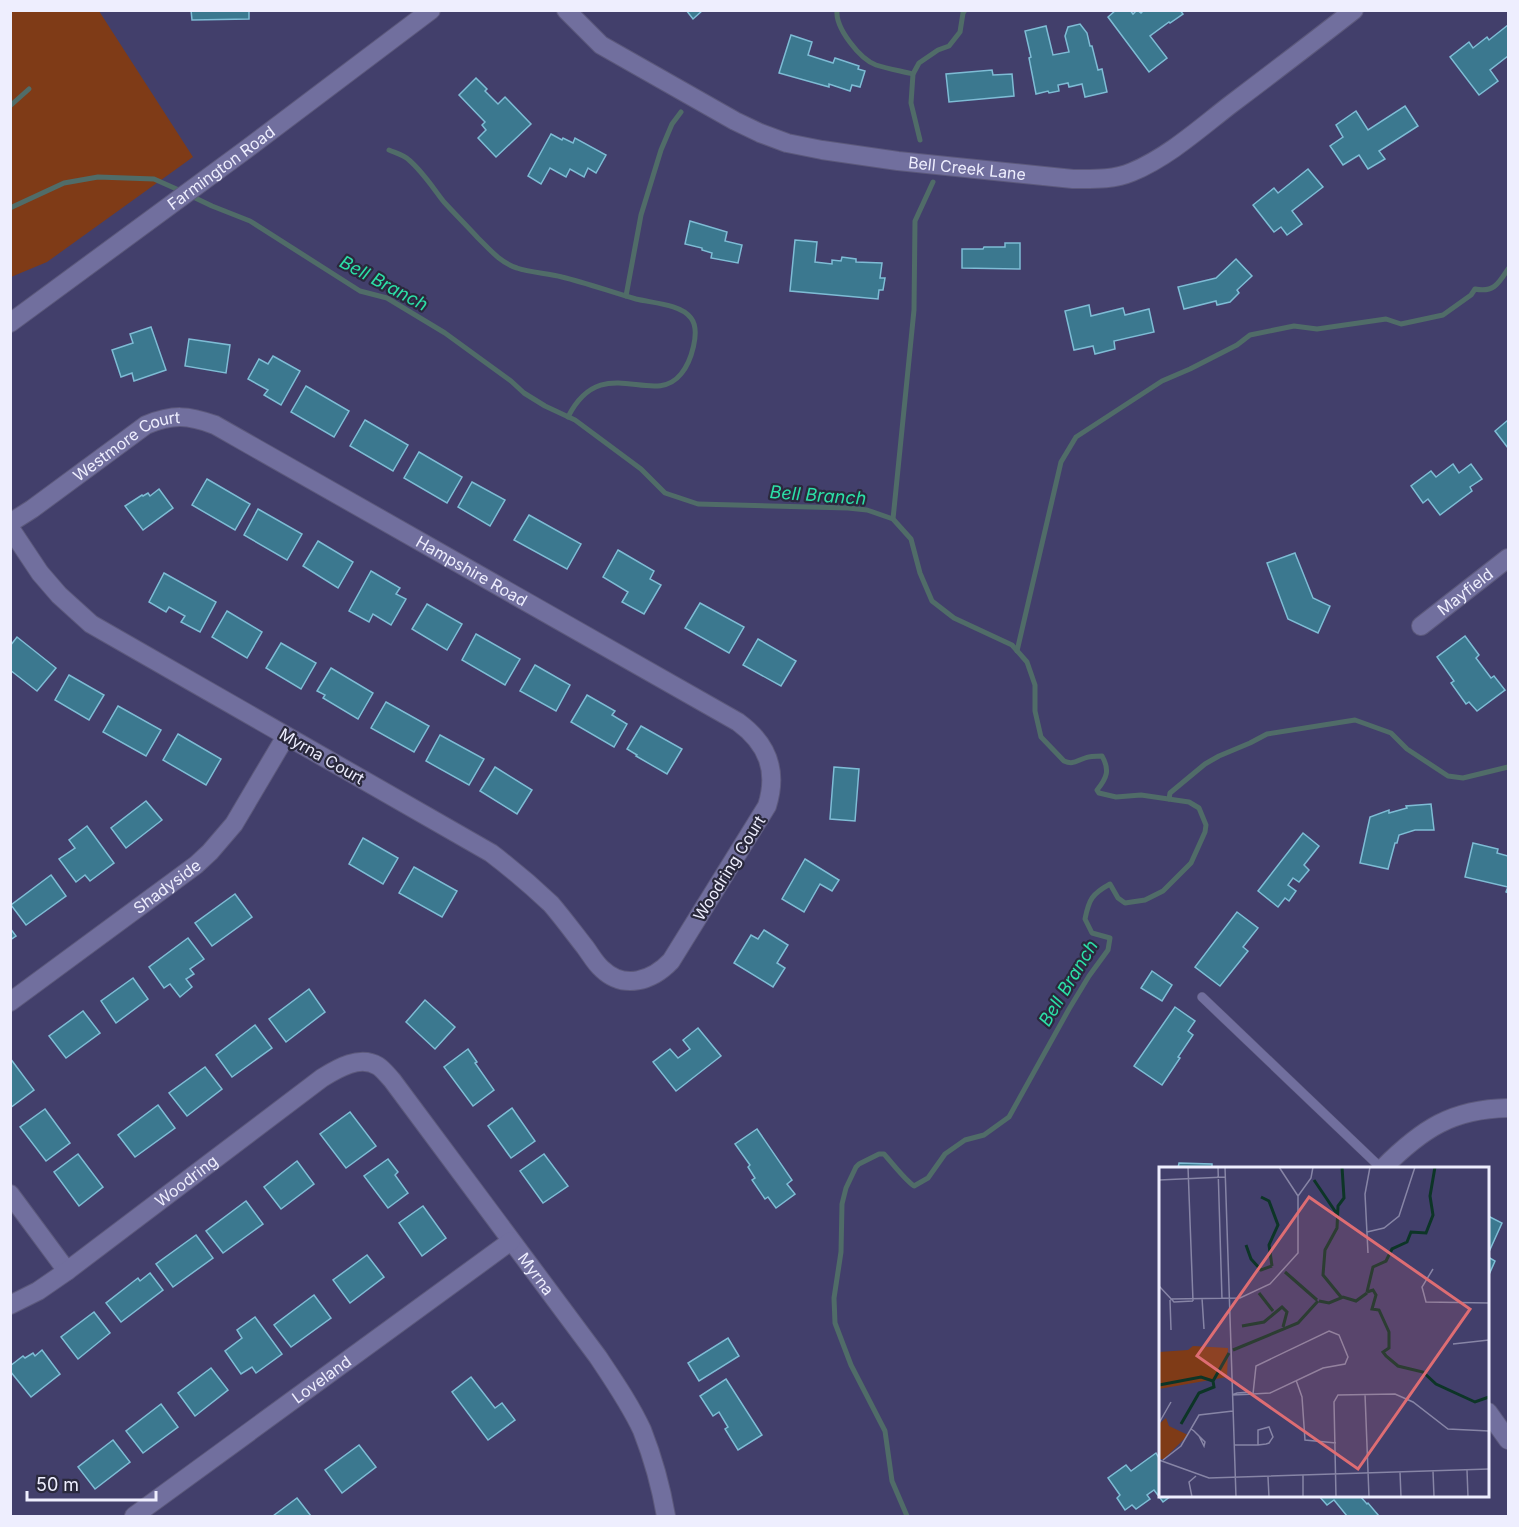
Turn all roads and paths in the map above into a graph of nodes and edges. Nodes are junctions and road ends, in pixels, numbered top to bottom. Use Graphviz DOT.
graph roads {
  1 [pos="431,10"];
  2 [pos="566,10"];
  3 [pos="1354,10"];
  4 [pos="10,323"];
  5 [pos="252,446"];
  6 [pos="10,523"];
  7 [pos="10,528"];
  8 [pos="1509,558"];
  9 [pos="1421,626"];
  10 [pos="690,695"];
  11 [pos="286,736"];
  12 [pos="635,981"];
  13 [pos="1202,997"];
  14 [pos="10,1002"];
  15 [pos="362,1062"];
  16 [pos="1509,1108"];
  17 [pos="1381,1167"];
  18 [pos="1383,1167"];
  19 [pos="10,1194"];
  20 [pos="511,1241"];
  21 [pos="67,1271"];
  22 [pos="10,1305"];
  23 [pos="1489,1413"];
  24 [pos="1509,1440"];
  25 [pos="134,1516"];
  26 [pos="666,1516"];
  1 -- 4 [label="street, Farmington Road"];
  2 -- 3 [label="street, Bell Creek Lane"];
  5 -- 6 [label="street, Westmore Court"];
  5 -- 10 [label="street, Hampshire Road"];
  7 -- 11 [label="street, Myrna Court"];
  8 -- 9 [label="street, Mayfield"];
  10 -- 12 [label="street, Woodring Court"];
  11 -- 12 [label="street, Myrna Court"];
  11 -- 14 [label="street, Shadyside"];
  13 -- 17 [label="lane"];
  15 -- 20 [label="street, Myrna"];
  15 -- 21 [label="street, Woodring"];
  16 -- 18 [label="street"];
  19 -- 21 [label="street"];
  20 -- 25 [label="street, Loveland"];
  20 -- 26 [label="street, Myrna"];
  21 -- 22 [label="street, Woodring"];
  23 -- 24 [label="street"];
}
